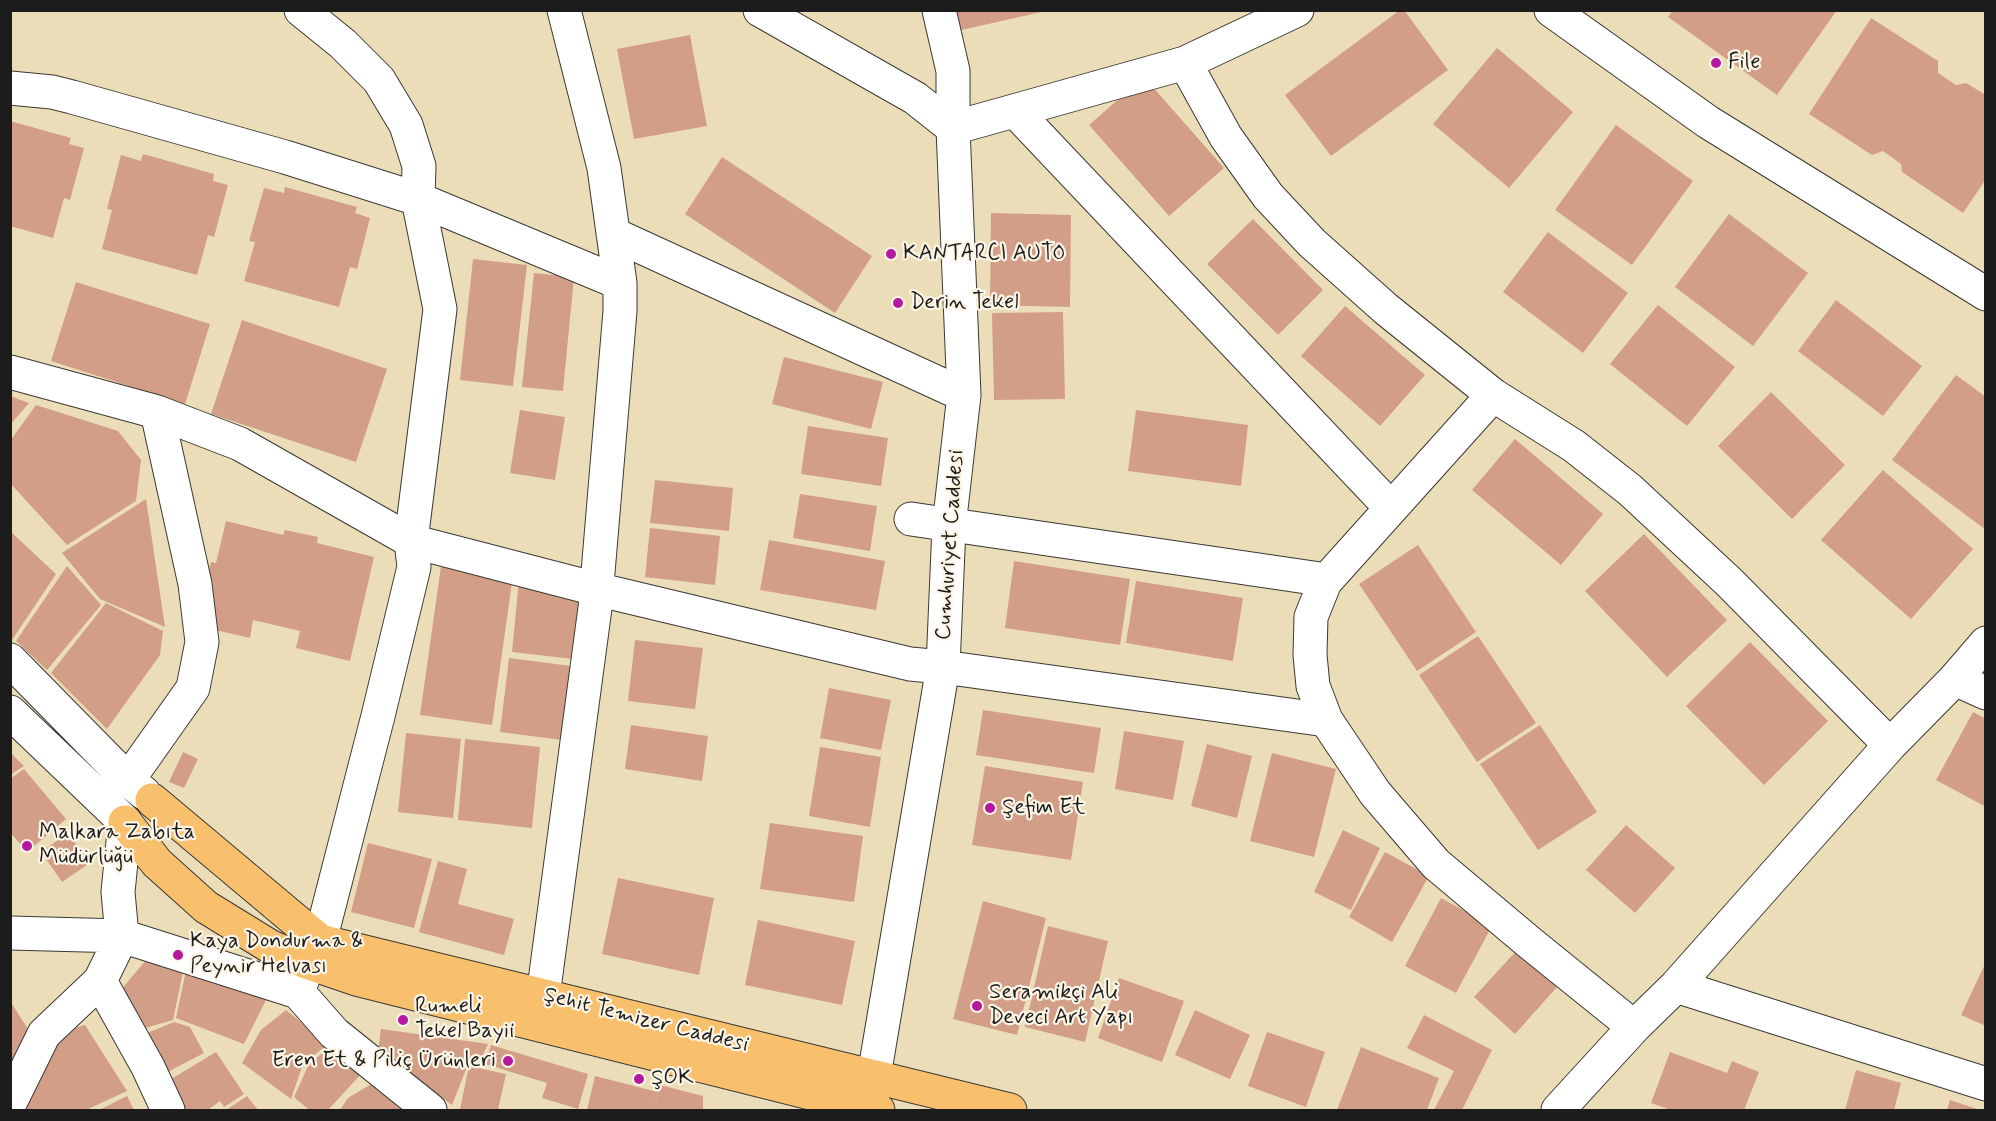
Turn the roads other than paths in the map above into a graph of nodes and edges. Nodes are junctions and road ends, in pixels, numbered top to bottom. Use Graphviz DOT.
graph roads {
  1 [pos="301,10"];
  2 [pos="564,10"];
  3 [pos="760,10"];
  4 [pos="939,10"];
  5 [pos="1297,10"];
  6 [pos="1551,10"];
  7 [pos="1185,63"];
  8 [pos="10,88"];
  9 [pos="1015,111"];
  10 [pos="954,128"];
  11 [pos="418,199"];
  12 [pos="613,234"];
  13 [pos="620,284"];
  14 [pos="1986,294"];
  15 [pos="10,372"];
  16 [pos="964,395"];
  17 [pos="1493,395"];
  18 [pos="157,412"];
  19 [pos="1391,508"];
  20 [pos="911,519"];
  21 [pos="949,526"];
  22 [pos="411,541"];
  23 [pos="1327,580"];
  24 [pos="596,589"];
  25 [pos="1986,642"];
  26 [pos="10,660"];
  27 [pos="943,666"];
  28 [pos="1955,679"];
  29 [pos="1986,693"];
  30 [pos="10,712"];
  31 [pos="1326,720"];
  32 [pos="1890,745"];
  33 [pos="140,790"];
  34 [pos="125,822"];
  35 [pos="10,933"];
  36 [pos="122,936"];
  37 [pos="309,965"];
  38 [pos="100,981"];
  39 [pos="1676,986"];
  40 [pos="543,996"];
  41 [pos="1634,1028"];
  42 [pos="1986,1084"];
  43 [pos="870,1101"];
  44 [pos="10,1103"];
  45 [pos="168,1110"];
  46 [pos="430,1110"];
  47 [pos="1010,1110"];
  48 [pos="1558,1110"];
  1 -- 11 [label="street"];
  2 -- 12 [label="street"];
  3 -- 10 [label="street"];
  4 -- 10 [label="street, Cumhuriyet Caddesi"];
  5 -- 7 [label="street"];
  6 -- 14 [label="street"];
  7 -- 9 [label="street"];
  7 -- 17 [label="street"];
  8 -- 11 [label="street"];
  9 -- 10 [label="street"];
  9 -- 19 [label="street"];
  10 -- 16 [label="street, Cumhuriyet Caddesi"];
  11 -- 13 [label="street"];
  11 -- 22 [label="street"];
  12 -- 13 [label="street"];
  12 -- 16 [label="street"];
  13 -- 24 [label="street"];
  15 -- 18 [label="street"];
  16 -- 21 [label="street, Cumhuriyet Caddesi"];
  17 -- 19 [label="street"];
  17 -- 32 [label="street"];
  18 -- 22 [label="street"];
  18 -- 33 [label="street"];
  19 -- 23 [label="street"];
  20 -- 21 [label="street"];
  21 -- 23 [label="street"];
  21 -- 27 [label="street, Cumhuriyet Caddesi"];
  22 -- 24 [label="street"];
  22 -- 37 [label="street"];
  23 -- 31 [label="street"];
  24 -- 27 [label="street"];
  24 -- 40 [label="street"];
  25 -- 28 [label="street"];
  26 -- 33 [label="street"];
  27 -- 31 [label="street"];
  27 -- 43 [label="street, Cumhuriyet Caddesi"];
  28 -- 29 [label="street"];
  28 -- 32 [label="street"];
  30 -- 34 [label="street"];
  31 -- 41 [label="street"];
  32 -- 39 [label="street"];
  33 -- 37 [label="main road, Şehit Temizer Caddesi"];
  34 -- 36 [label="street"];
  34 -- 37 [label="main road, Şehit Temizer Caddesi"];
  35 -- 36 [label="street"];
  36 -- 37 [label="street"];
  36 -- 38 [label="street"];
  37 -- 40 [label="main road, Şehit Temizer Caddesi"];
  37 -- 43 [label="main road, Şehit Temizer Caddesi"];
  37 -- 46 [label="street"];
  38 -- 44 [label="street"];
  38 -- 45 [label="street"];
  39 -- 41 [label="street"];
  39 -- 42 [label="street"];
  40 -- 43 [label="main road, Şehit Temizer Caddesi"];
  41 -- 48 [label="street"];
  43 -- 47 [label="main road, Şehit Temizer Caddesi"];
}
